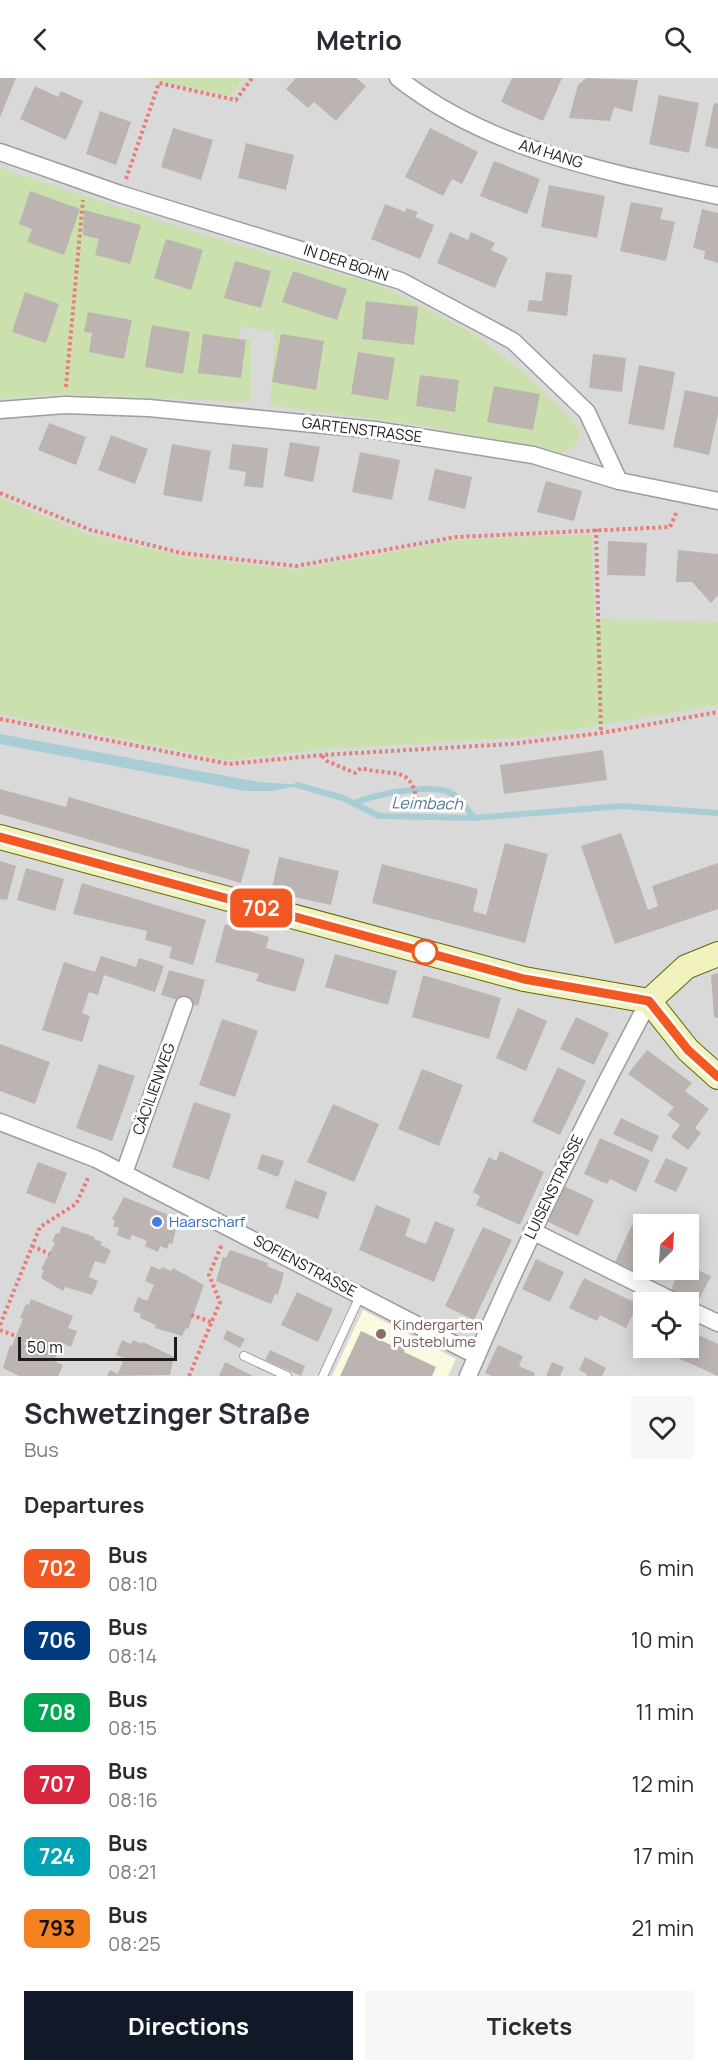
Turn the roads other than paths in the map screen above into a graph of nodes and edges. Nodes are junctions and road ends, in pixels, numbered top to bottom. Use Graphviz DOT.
graph roads {
  1 [pos="398,78"];
  2 [pos="0,152"];
  3 [pos="718,196"];
  4 [pos="0,410"];
  5 [pos="619,481"];
  6 [pos="718,501"];
  7 [pos="0,837"];
  8 [pos="718,954"];
  9 [pos="649,1001"];
  10 [pos="184,1005"];
  11 [pos="718,1077"];
  12 [pos="0,1122"];
  13 [pos="124,1173"];
  14 [pos="532,1231"];
  15 [pos="655,1292"];
  16 [pos="360,1296"];
  17 [pos="699,1314"];
  18 [pos="718,1323"];
  19 [pos="244,1356"];
  20 [pos="477,1356"];
  21 [pos="287,1376"];
  22 [pos="323,1376"];
  23 [pos="468,1376"];
  1 -- 3 [label="street, AM HANG"];
  2 -- 5 [label="street, IN DER BOHN"];
  4 -- 5 [label="street, GARTENSTRASSE"];
  5 -- 6 [label="street, GARTENSTRASSE"];
  7 -- 9 [label="street"];
  8 -- 9 [label="street"];
  9 -- 11 [label="street"];
  9 -- 14 [label="street, LUISENSTRASSE"];
  10 -- 13 [label="street, CÄCILIENWEG"];
  12 -- 13 [label="street, SOFIENSTRASSE"];
  13 -- 16 [label="street, SOFIENSTRASSE"];
  14 -- 15 [label="street"];
  14 -- 20 [label="street, LUISENSTRASSE"];
  16 -- 20 [label="street, SOFIENSTRASSE"];
  16 -- 22 [label="lane"];
  17 -- 18 [label="street"];
  19 -- 21 [label="lane"];
  20 -- 23 [label="street, LUISENSTRASSE"];
}
